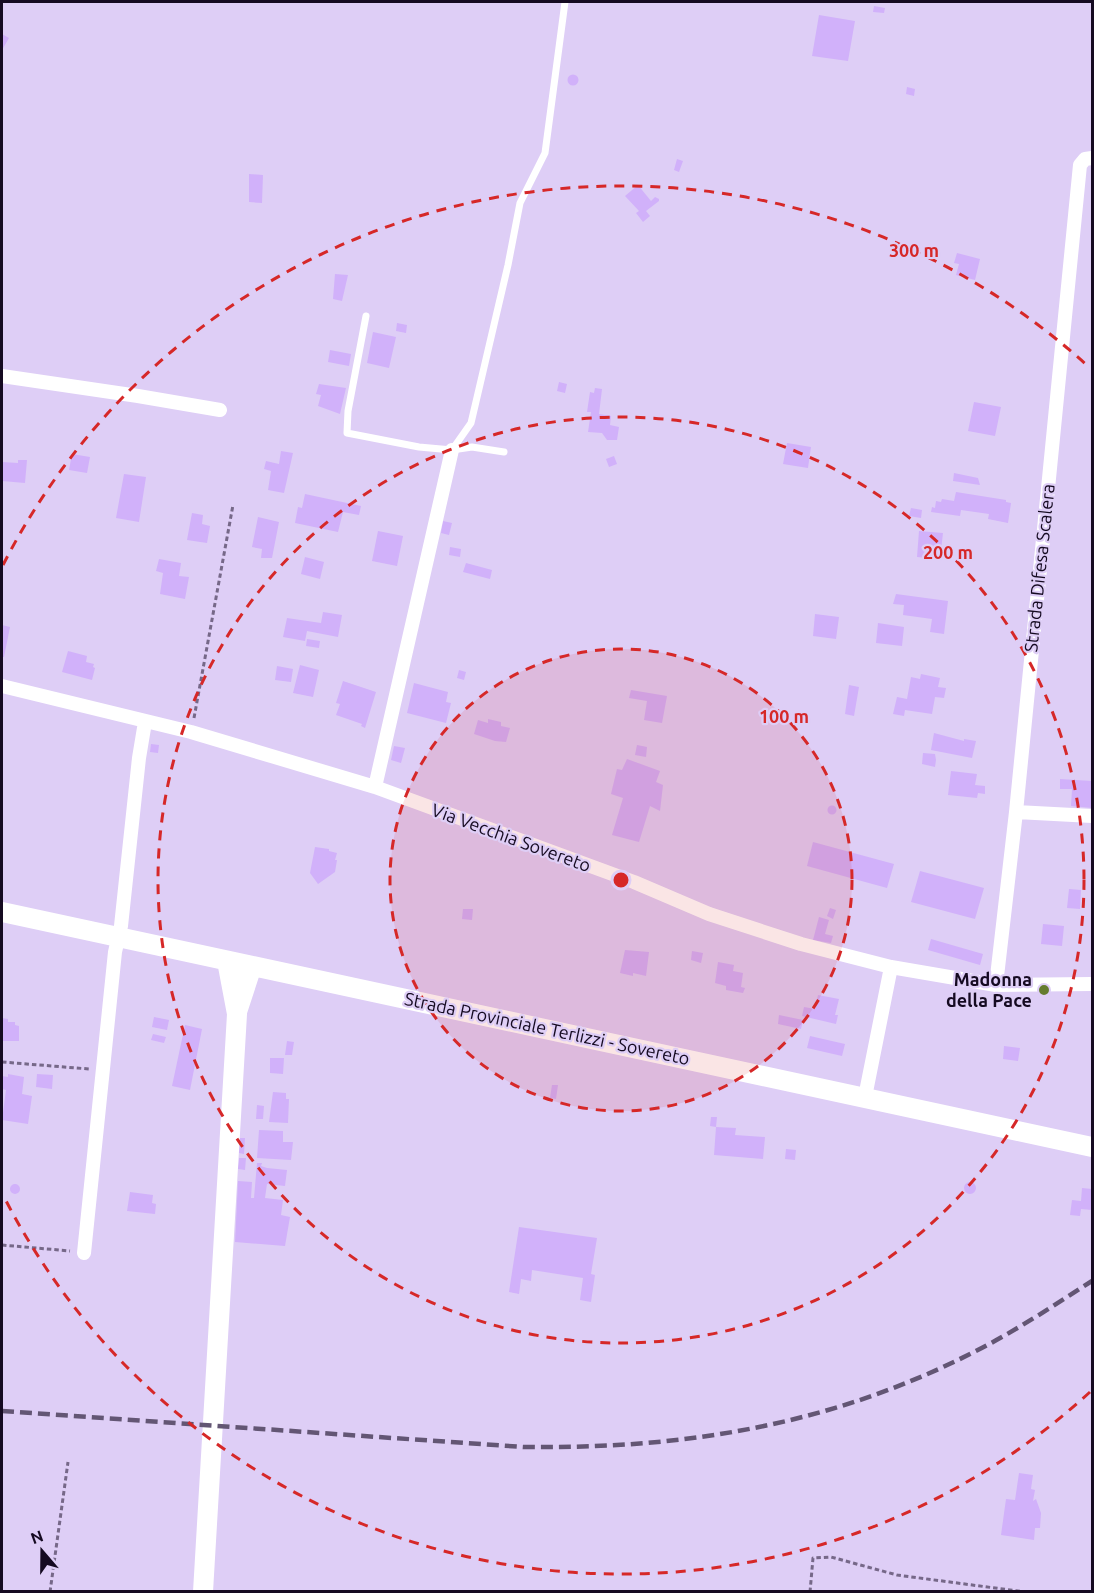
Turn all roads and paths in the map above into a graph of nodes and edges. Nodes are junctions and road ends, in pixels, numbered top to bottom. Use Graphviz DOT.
graph roads {
  1 [pos="565,2"];
  2 [pos="1092,159"];
  3 [pos="366,316"];
  4 [pos="2,376"];
  5 [pos="220,410"];
  6 [pos="452,450"];
  7 [pos="504,452"];
  8 [pos="233,505"];
  9 [pos="2,686"];
  10 [pos="145,722"];
  11 [pos="191,732"];
  12 [pos="375,787"];
  13 [pos="1016,812"];
  14 [pos="1092,816"];
  15 [pos="2,912"];
  16 [pos="118,938"];
  17 [pos="228,961"];
  18 [pos="252,966"];
  19 [pos="891,967"];
  20 [pos="1092,984"];
  21 [pos="996,985"];
  22 [pos="237,1014"];
  23 [pos="2,1062"];
  24 [pos="103,1071"];
  25 [pos="865,1097"];
  26 [pos="1092,1147"];
  27 [pos="2,1245"];
  28 [pos="84,1252"];
  29 [pos="68,1462"];
  30 [pos="50,1592"];
  31 [pos="203,1592"];
  32 [pos="810,1592"];
  33 [pos="1025,1592"];
  1 -- 6 [label="lane"];
  2 -- 13 [label="street, Strada Difesa Scalera"];
  3 -- 6 [label="lane"];
  4 -- 5 [label="street"];
  6 -- 7 [label="lane"];
  6 -- 12 [label="street"];
  8 -- 11 [label="path"];
  9 -- 10 [label="street, Via Vecchia Sovereto"];
  10 -- 11 [label="street, Via Vecchia Sovereto"];
  10 -- 16 [label="street"];
  11 -- 12 [label="street, Via Vecchia Sovereto"];
  12 -- 19 [label="street, Via Vecchia Sovereto"];
  13 -- 14 [label="street"];
  13 -- 21 [label="street, Strada Difesa Scalera"];
  15 -- 16 [label="main road, Strada Provinciale Terlizzi - Sovereto"];
  16 -- 17 [label="main road, Strada Provinciale Terlizzi - Sovereto"];
  16 -- 24 [label="street"];
  17 -- 18 [label="main road, Strada Provinciale Terlizzi - Sovereto"];
  17 -- 22 [label="main road"];
  18 -- 22 [label="main road"];
  18 -- 25 [label="main road, Strada Provinciale Terlizzi - Sovereto"];
  19 -- 21 [label="street, Via Vecchia Sovereto"];
  19 -- 25 [label="street"];
  20 -- 21 [label="street, Via Vecchia Sovereto"];
  22 -- 31 [label="main road"];
  23 -- 24 [label="path"];
  24 -- 28 [label="street"];
  25 -- 26 [label="main road, Strada Provinciale Terlizzi - Sovereto"];
  27 -- 28 [label="path"];
  29 -- 30 [label="path"];
  32 -- 33 [label="path"];
}
